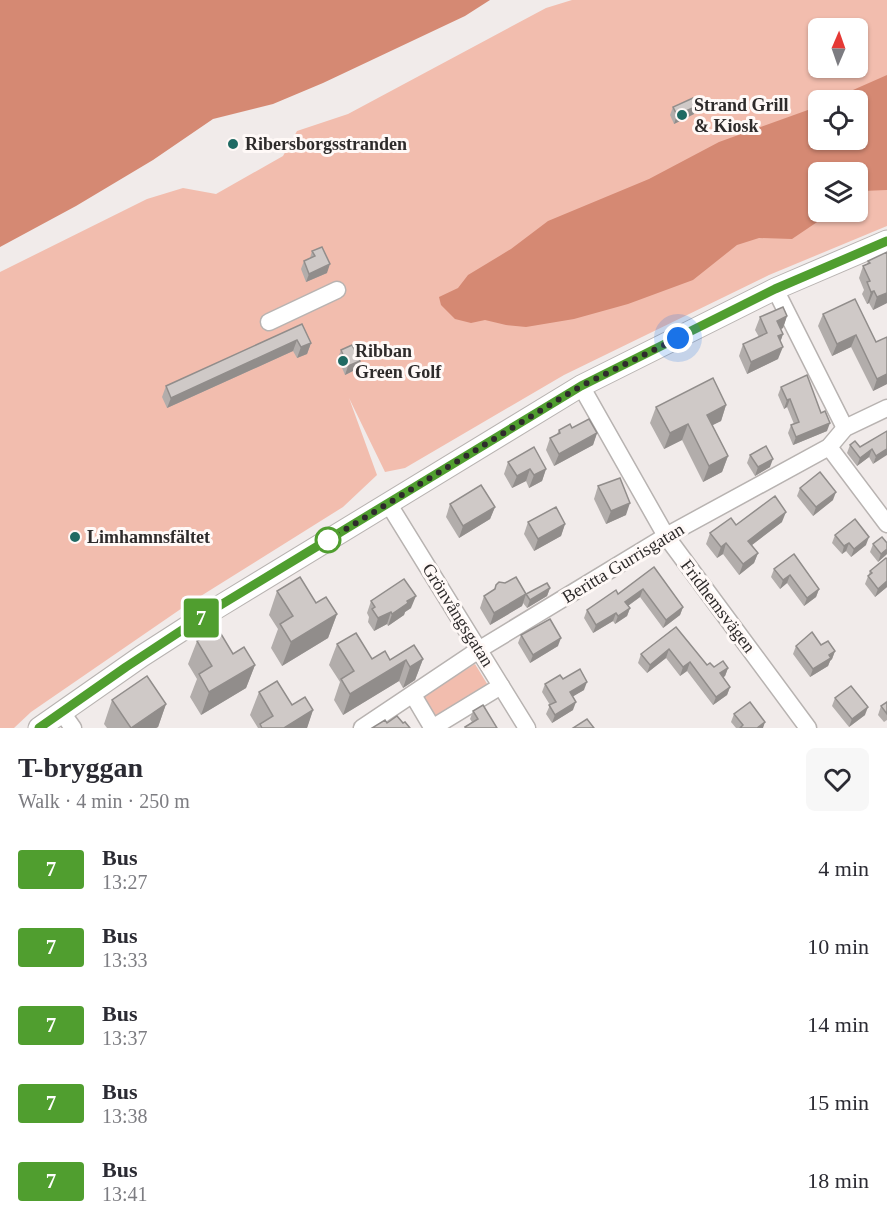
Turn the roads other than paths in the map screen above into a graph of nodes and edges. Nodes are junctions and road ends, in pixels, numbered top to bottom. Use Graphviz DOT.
graph roads {
  1 [pos="887,241"];
  2 [pos="775,289"];
  3 [pos="337,290"];
  4 [pos="269,322"];
  5 [pos="581,386"];
  6 [pos="887,408"];
  7 [pos="845,428"];
  8 [pos="829,447"];
  9 [pos="388,503"];
  10 [pos="887,525"];
  11 [pos="666,536"];
  12 [pos="480,649"];
  13 [pos="501,686"];
  14 [pos="413,696"];
  15 [pos="61,711"];
  16 [pos="432,727"];
  17 [pos="39,728"];
  18 [pos="73,728"];
  19 [pos="362,728"];
  20 [pos="527,728"];
  21 [pos="808,728"];
  1 -- 2 [label="main road"];
  2 -- 5 [label="main road"];
  2 -- 7 [label="street"];
  3 -- 4 [label="street"];
  5 -- 9 [label="main road"];
  5 -- 11 [label="street, Fridhemsvägen"];
  6 -- 7 [label="street, Beritta Gurrisgatan"];
  7 -- 8 [label="street, Beritta Gurrisgatan"];
  8 -- 10 [label="street"];
  8 -- 11 [label="street, Beritta Gurrisgatan"];
  9 -- 12 [label="street, Grönvångsgatan"];
  9 -- 15 [label="main road"];
  11 -- 12 [label="street, Beritta Gurrisgatan"];
  11 -- 21 [label="street, Fridhemsvägen"];
  12 -- 13 [label="street, Grönvångsgatan"];
  12 -- 14 [label="street, Beritta Gurrisgatan"];
  13 -- 16 [label="street"];
  13 -- 20 [label="street, Grönvångsgatan"];
  14 -- 16 [label="street"];
  14 -- 19 [label="street, Beritta Gurrisgatan"];
  15 -- 17 [label="main road"];
  15 -- 18 [label="street"];
}
